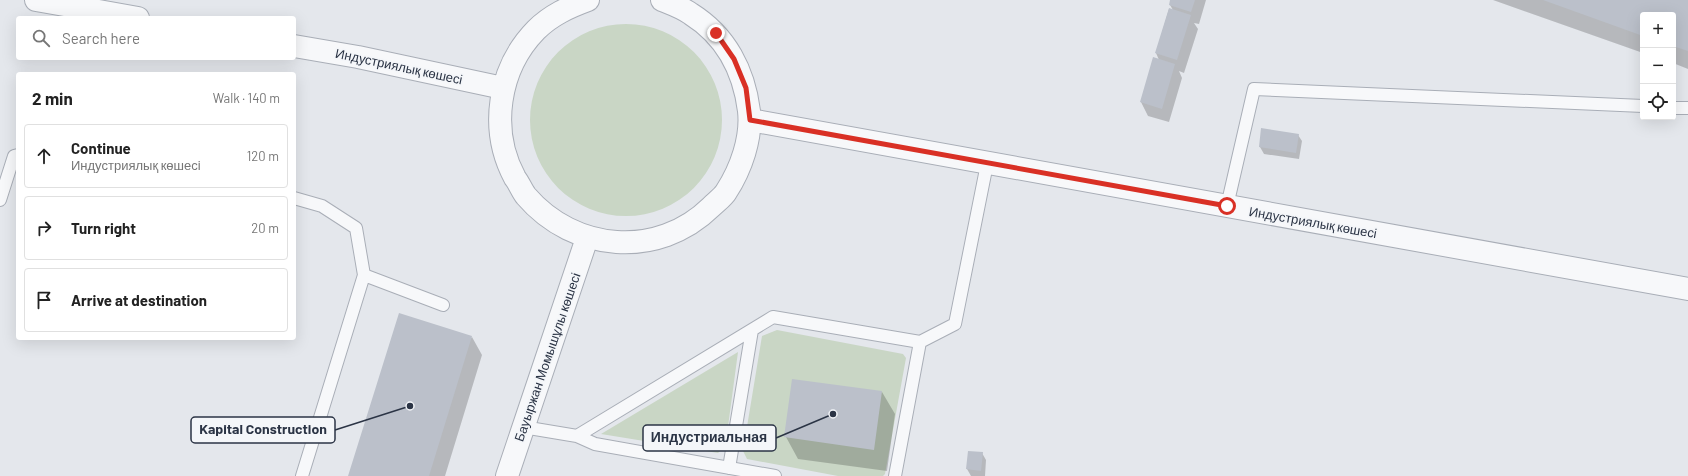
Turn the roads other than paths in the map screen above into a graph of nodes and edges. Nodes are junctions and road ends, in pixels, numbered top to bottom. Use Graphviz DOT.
graph roads {
  1 [pos="36,0"];
  2 [pos="588,0"];
  3 [pos="662,0"];
  4 [pos="127,16"];
  5 [pos="296,46"];
  6 [pos="503,88"];
  7 [pos="1640,106"];
  8 [pos="1676,108"];
  9 [pos="1688,108"];
  10 [pos="750,120"];
  11 [pos="16,156"];
  12 [pos="987,164"];
  13 [pos="296,199"];
  14 [pos="0,200"];
  15 [pos="1227,206"];
  16 [pos="587,238"];
  17 [pos="364,274"];
  18 [pos="1688,289"];
  19 [pos="443,305"];
  20 [pos="752,330"];
  21 [pos="920,342"];
  22 [pos="523,427"];
  23 [pos="577,436"];
  24 [pos="729,468"];
  25 [pos="302,476"];
  26 [pos="507,476"];
  27 [pos="775,476"];
  28 [pos="895,476"];
  1 -- 4 [label="street"];
  2 -- 6 [label="street"];
  3 -- 10 [label="street"];
  5 -- 6 [label="street, Индустриялық көшесі"];
  6 -- 16 [label="street"];
  7 -- 15 [label="lane"];
  8 -- 9 [label="lane"];
  10 -- 12 [label="street, Индустриялық көшесі"];
  10 -- 16 [label="street"];
  11 -- 14 [label="lane"];
  12 -- 15 [label="street, Индустриялық көшесі"];
  12 -- 21 [label="lane"];
  13 -- 17 [label="lane"];
  15 -- 18 [label="street, Индустриялық көшесі"];
  16 -- 22 [label="street, Бауыржан Момышұлы көшесі"];
  17 -- 19 [label="lane"];
  17 -- 25 [label="lane"];
  20 -- 21 [label="lane"];
  20 -- 23 [label="lane"];
  20 -- 24 [label="lane"];
  21 -- 28 [label="lane"];
  22 -- 23 [label="lane"];
  22 -- 26 [label="street, Бауыржан Момышұлы көшесі"];
  23 -- 24 [label="lane"];
  24 -- 27 [label="lane"];
}
